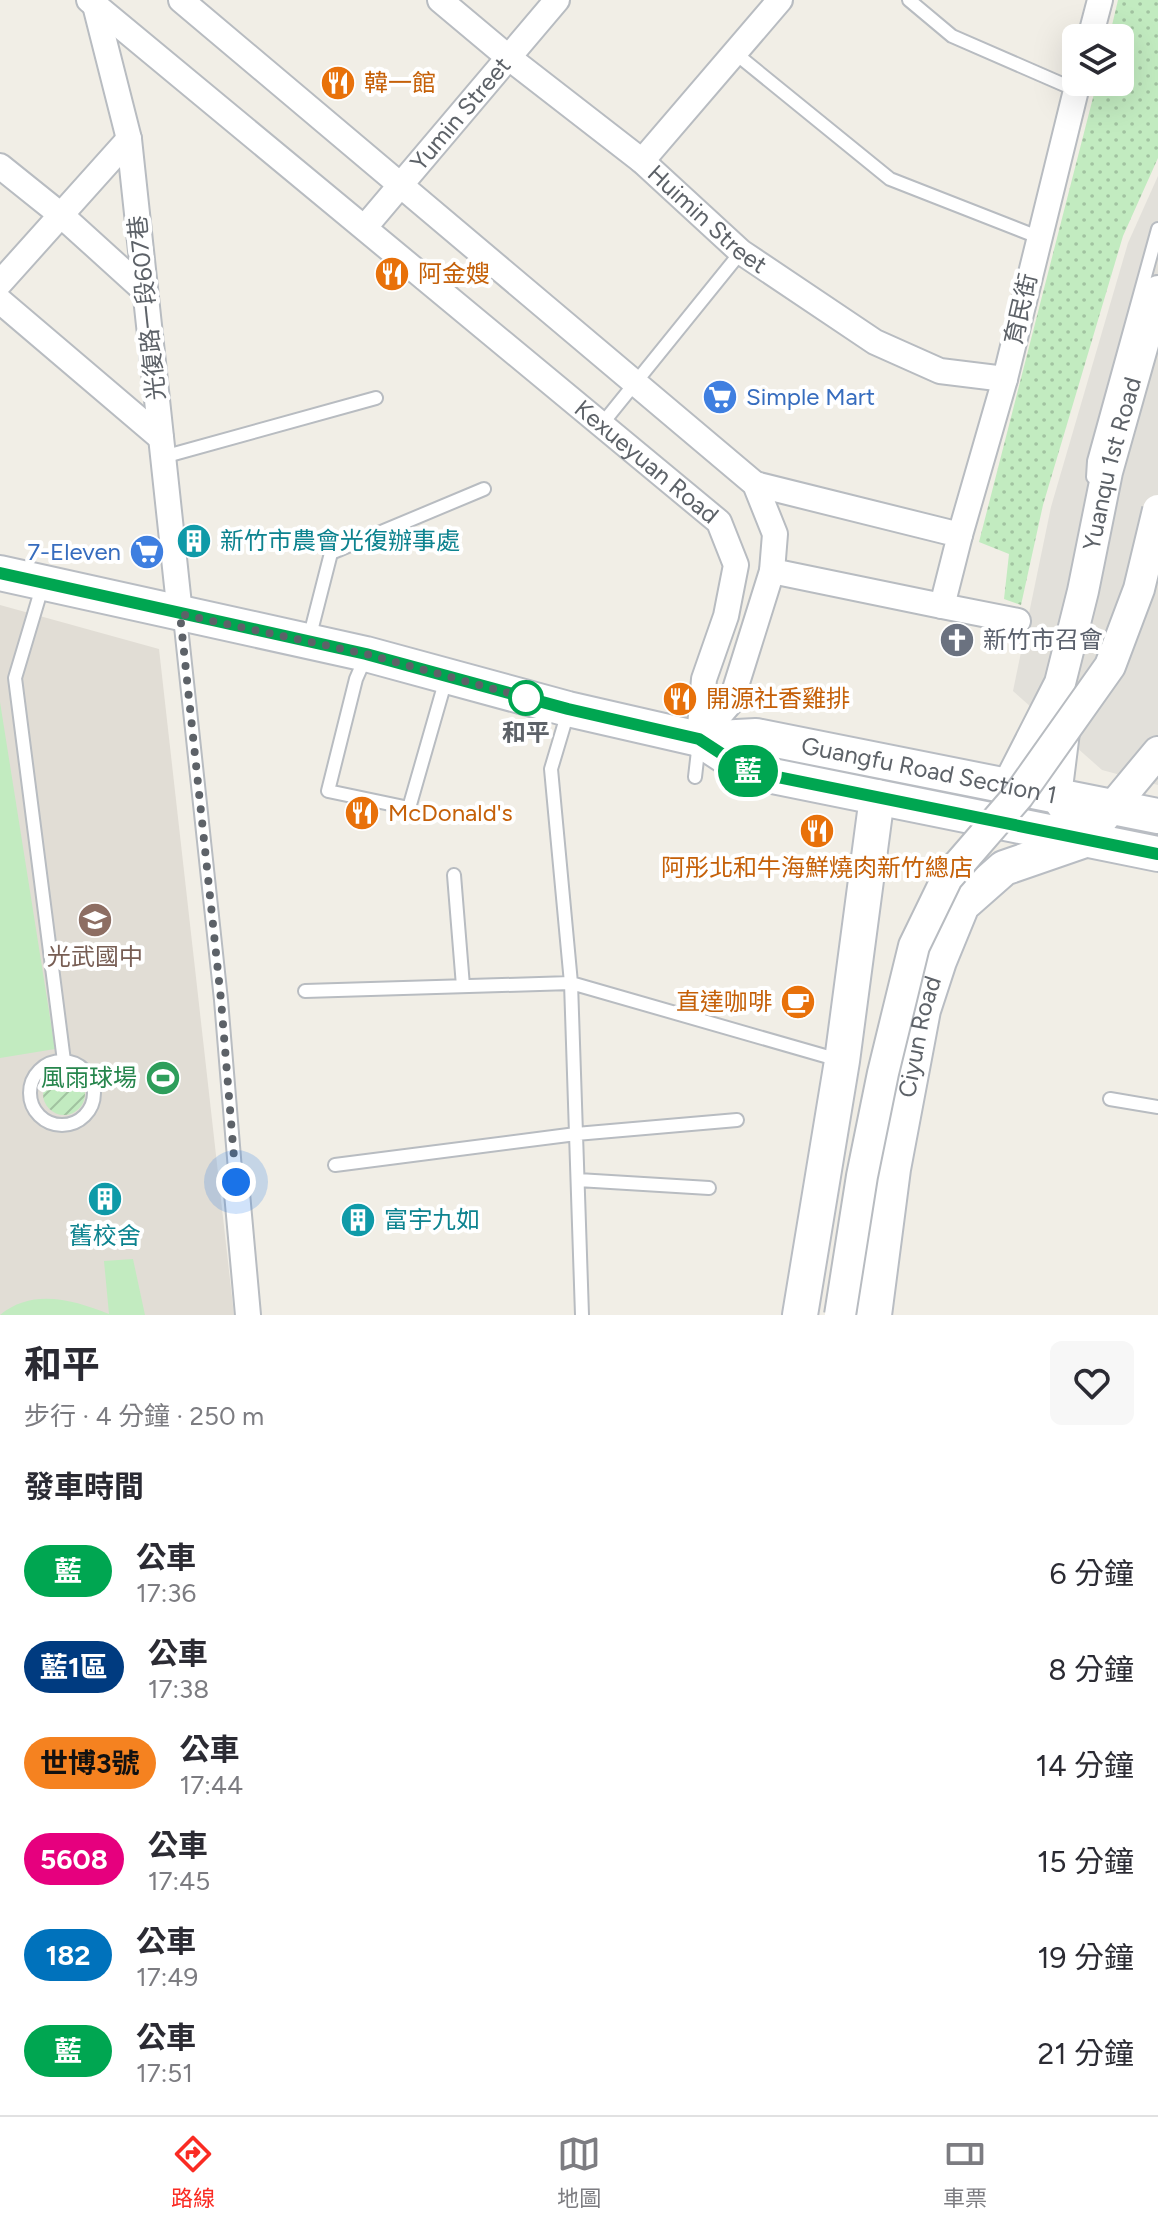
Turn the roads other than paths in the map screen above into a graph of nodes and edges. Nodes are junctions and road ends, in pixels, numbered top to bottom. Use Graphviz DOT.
graph roads {
  1 [pos="181,0"];
  2 [pos="440,0"];
  3 [pos="557,0"];
  4 [pos="780,0"];
  5 [pos="909,0"];
  6 [pos="1100,0"];
  7 [pos="92,3"];
  8 [pos="1094,24"];
  9 [pos="735,53"];
  10 [pos="508,57"];
  11 [pos="1062,80"];
  12 [pos="1074,96"];
  13 [pos="129,139"];
  14 [pos="642,161"];
  15 [pos="0,166"];
  16 [pos="399,186"];
  17 [pos="61,215"];
  18 [pos="365,227"];
  19 [pos="1158,229"];
  20 [pos="1038,237"];
  21 [pos="741,252"];
  22 [pos="0,283"];
  23 [pos="145,291"];
  24 [pos="1158,291"];
  25 [pos="0,301"];
  26 [pos="1005,379"];
  27 [pos="636,383"];
  28 [pos="376,398"];
  29 [pos="602,424"];
  30 [pos="162,448"];
  31 [pos="755,484"];
  32 [pos="484,489"];
  33 [pos="1158,510"];
  34 [pos="960,535"];
  35 [pos="772,571"];
  36 [pos="0,573"];
  37 [pos="43,584"];
  38 [pos="1083,591"];
  39 [pos="942,606"];
  40 [pos="180,614"];
  41 [pos="1018,621"];
  42 [pos="309,642"];
  43 [pos="366,654"];
  44 [pos="447,676"];
  45 [pos="568,709"];
  46 [pos="699,739"];
  47 [pos="1158,752"];
  48 [pos="695,777"];
  49 [pos="1007,787"];
  50 [pos="1056,796"];
  51 [pos="877,797"];
  52 [pos="1113,807"];
  53 [pos="1158,816"];
  54 [pos="1085,840"];
  55 [pos="1158,854"];
  56 [pos="454,875"];
  57 [pos="571,983"];
  58 [pos="463,986"];
  59 [pos="305,991"];
  60 [pos="64,1061"];
  61 [pos="842,1061"];
  62 [pos="1110,1099"];
  63 [pos="1158,1107"];
  64 [pos="737,1120"];
  65 [pos="576,1134"];
  66 [pos="335,1165"];
  67 [pos="578,1180"];
  68 [pos="236,1182"];
  69 [pos="709,1188"];
  70 [pos="248,1315"];
  71 [pos="582,1315"];
  72 [pos="800,1315"];
  73 [pos="840,1315"];
  74 [pos="874,1315"];
  1 -- 16 [label="street"];
  2 -- 10 [label="street, Huimin Street"];
  3 -- 10 [label="street, Yumin Street"];
  4 -- 9 [label="street"];
  5 -- 11 [label="lane"];
  6 -- 8 [label="street"];
  7 -- 13 [label="street, 光復路一段607巷"];
  7 -- 18 [label="street, Kexueyuan Road"];
  9 -- 14 [label="street"];
  9 -- 20 [label="lane"];
  10 -- 14 [label="street, Huimin Street"];
  10 -- 16 [label="street, Yumin Street"];
  12 -- 20 [label="street, 育民街"];
  13 -- 17 [label="street"];
  13 -- 23 [label="street, 光復路一段607巷"];
  14 -- 21 [label="street, Huimin Street"];
  15 -- 17 [label="street"];
  16 -- 18 [label="street, Yumin Street"];
  16 -- 27 [label="street"];
  17 -- 22 [label="street"];
  17 -- 23 [label="street"];
  18 -- 29 [label="street, Kexueyuan Road"];
  19 -- 38 [label="lane"];
  20 -- 26 [label="street, 育民街"];
  21 -- 26 [label="street, Huimin Street"];
  21 -- 27 [label="lane"];
  23 -- 30 [label="street, 光復路一段607巷"];
  24 -- 38 [label="street, Yuanqu 1st Road"];
  25 -- 30 [label="street"];
  26 -- 34 [label="street, 育民街"];
  27 -- 29 [label="lane"];
  27 -- 31 [label="street"];
  28 -- 30 [label="lane"];
  29 -- 46 [label="street, Kexueyuan Road"];
  30 -- 40 [label="street, 光復路一段607巷"];
  31 -- 34 [label="street"];
  31 -- 35 [label="street"];
  32 -- 42 [label="lane"];
  33 -- 73 [label="street, bridge"];
  34 -- 39 [label="street, 育民街"];
  35 -- 39 [label="street"];
  35 -- 46 [label="street"];
  36 -- 37 [label="main road, Guangfu Road Section 1"];
  37 -- 40 [label="main road, Guangfu Road Section 1"];
  37 -- 60 [label="lane"];
  38 -- 49 [label="street"];
  38 -- 50 [label="street"];
  39 -- 41 [label="street"];
  40 -- 42 [label="main road, Guangfu Road Section 1"];
  40 -- 68 [label="lane"];
  42 -- 43 [label="main road, Guangfu Road Section 1"];
  43 -- 44 [label="main road, Guangfu Road Section 1"];
  43 -- 44 [label="lane"];
  44 -- 45 [label="main road, Guangfu Road Section 1"];
  45 -- 46 [label="main road, Guangfu Road Section 1"];
  45 -- 57 [label="lane"];
  46 -- 48 [label="lane"];
  46 -- 49 [label="main road, Guangfu Road Section 1"];
  46 -- 51 [label="main road, Guangfu Road Section 1"];
  47 -- 52 [label="street"];
  49 -- 50 [label="main road, Guangfu Road Section 1"];
  50 -- 52 [label="main road, Guangfu Road Section 1"];
  50 -- 54 [label="street"];
  51 -- 54 [label="main road, Guangfu Road Section 1"];
  51 -- 61 [label="main road"];
  52 -- 53 [label="main road, Guangfu Road Section 1"];
  52 -- 54 [label="street"];
  54 -- 55 [label="main road, Guangfu Road Section 1"];
  54 -- 74 [label="main road, Ciyun Road"];
  56 -- 58 [label="lane"];
  57 -- 58 [label="lane"];
  57 -- 61 [label="lane"];
  57 -- 65 [label="lane"];
  58 -- 59 [label="lane"];
  60 -- 60 [label="lane"];
  61 -- 72 [label="main road"];
  62 -- 63 [label="lane"];
  64 -- 65 [label="lane"];
  65 -- 66 [label="lane"];
  65 -- 67 [label="lane"];
  67 -- 69 [label="lane"];
  67 -- 71 [label="lane"];
  68 -- 70 [label="street"];
}
